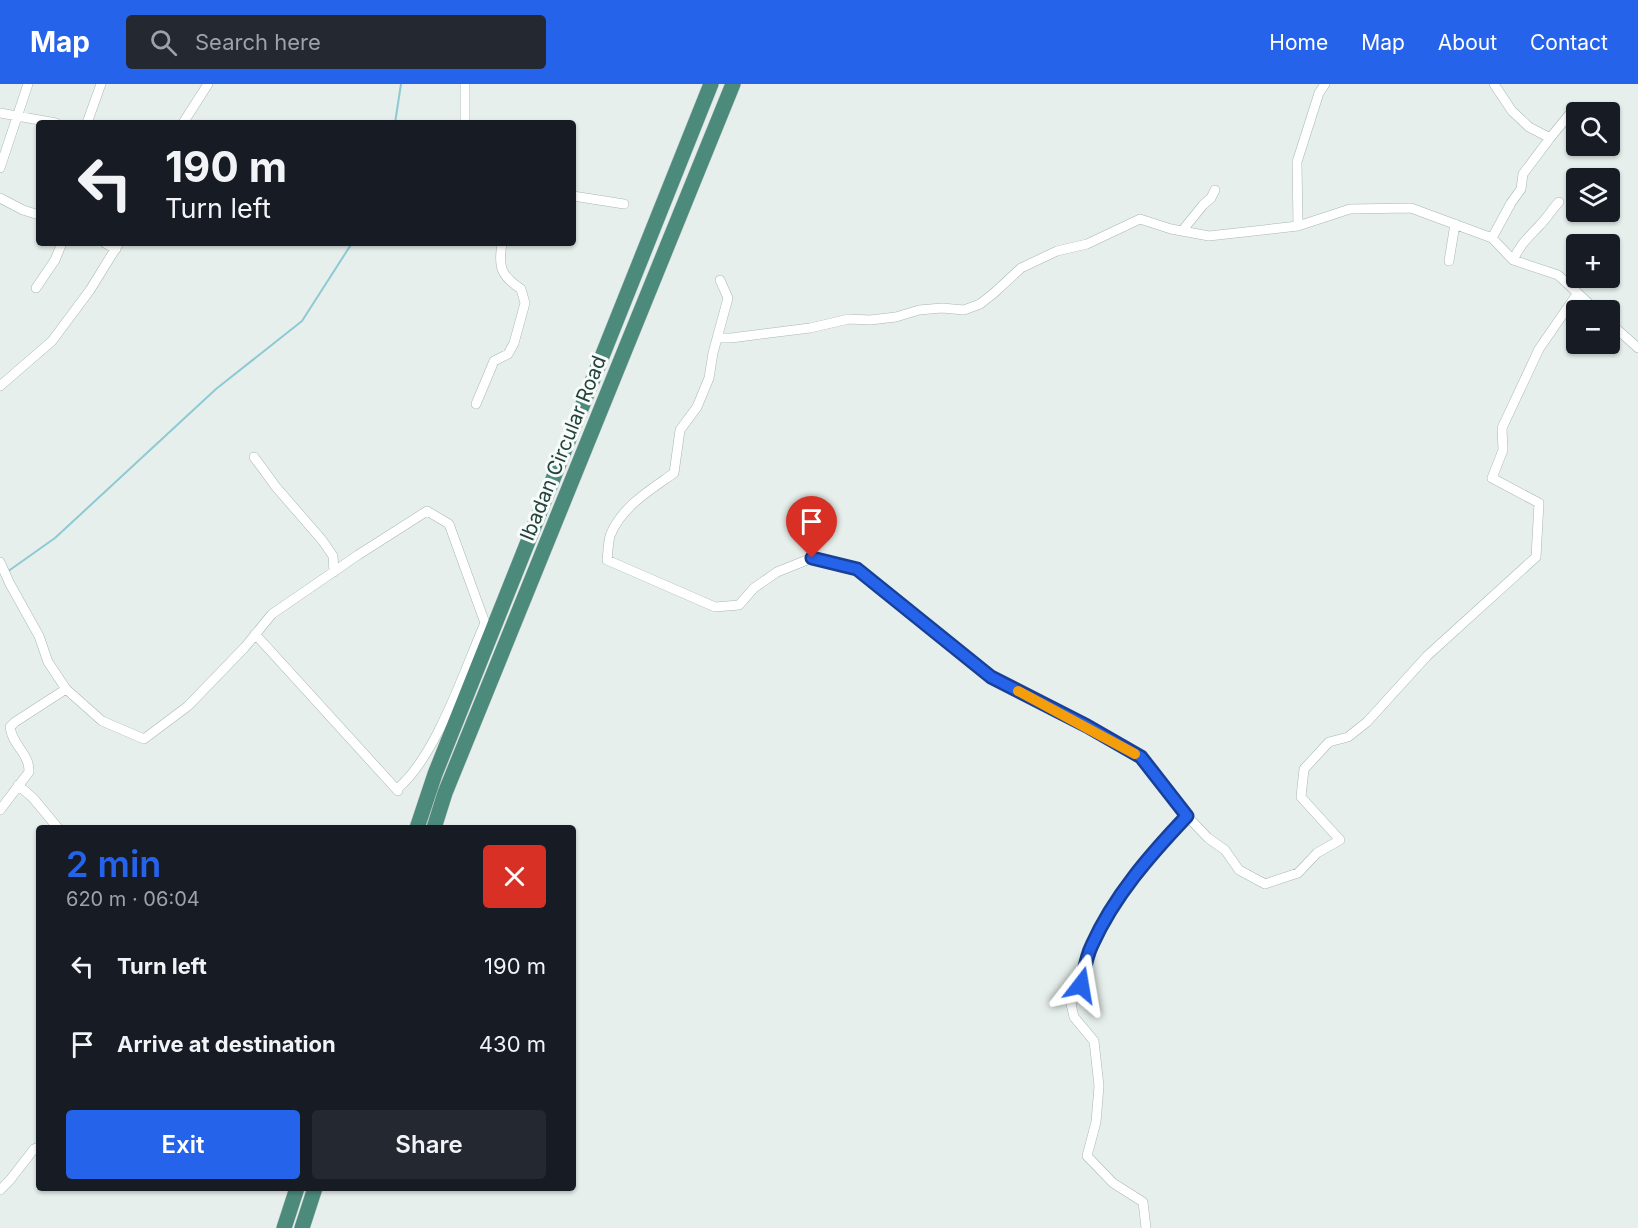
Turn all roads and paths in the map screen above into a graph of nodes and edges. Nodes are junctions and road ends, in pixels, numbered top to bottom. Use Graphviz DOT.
graph roads {
  1 [pos="28,84"];
  2 [pos="101,84"];
  3 [pos="208,84"];
  4 [pos="465,84"];
  5 [pos="711,84"];
  6 [pos="733,84"];
  7 [pos="1325,84"];
  8 [pos="1494,84"];
  9 [pos="0,113"];
  10 [pos="18,116"];
  11 [pos="1566,119"];
  12 [pos="40,120"];
  13 [pos="88,120"];
  14 [pos="185,120"];
  15 [pos="465,120"];
  16 [pos="1550,138"];
  17 [pos="0,168"];
  18 [pos="1215,190"];
  19 [pos="576,196"];
  20 [pos="0,198"];
  21 [pos="1559,202"];
  22 [pos="624,204"];
  23 [pos="36,214"];
  24 [pos="1455,224"];
  25 [pos="1298,225"];
  26 [pos="1182,231"];
  27 [pos="1492,238"];
  28 [pos="61,246"];
  29 [pos="117,246"];
  30 [pos="502,246"];
  31 [pos="1513,260"];
  32 [pos="1449,261"];
  33 [pos="720,280"];
  34 [pos="36,288"];
  35 [pos="1577,294"];
  36 [pos="1584,300"];
  37 [pos="1620,332"];
  38 [pos="717,338"];
  39 [pos="1638,348"];
  40 [pos="0,386"];
  41 [pos="476,404"];
  42 [pos="254,458"];
  43 [pos="0,563"];
  44 [pos="334,572"];
  45 [pos="255,634"];
  46 [pos="66,689"];
  47 [pos="18,785"];
  48 [pos="0,810"];
  49 [pos="1187,816"];
  50 [pos="56,825"];
  51 [pos="418,825"];
  52 [pos="435,825"];
  53 [pos="36,1148"];
  54 [pos="0,1190"];
  55 [pos="296,1191"];
  56 [pos="314,1191"];
  57 [pos="284,1228"];
  58 [pos="302,1228"];
  59 [pos="1146,1228"];
  1 -- 10 [label="street"];
  2 -- 13 [label="street"];
  3 -- 14 [label="street"];
  4 -- 15 [label="street"];
  5 -- 51 [label="highway, Ibadan Circular Road"];
  6 -- 52 [label="highway, Ibadan Circular Road"];
  7 -- 25 [label="street"];
  8 -- 16 [label="street"];
  9 -- 10 [label="street"];
  10 -- 12 [label="street"];
  10 -- 17 [label="street"];
  11 -- 16 [label="street"];
  16 -- 27 [label="street"];
  18 -- 26 [label="street"];
  19 -- 22 [label="street"];
  20 -- 23 [label="street"];
  21 -- 31 [label="street"];
  24 -- 25 [label="street"];
  24 -- 27 [label="street"];
  24 -- 32 [label="street"];
  25 -- 26 [label="street"];
  26 -- 38 [label="street"];
  27 -- 31 [label="street"];
  28 -- 34 [label="street"];
  29 -- 40 [label="street"];
  30 -- 41 [label="street"];
  31 -- 35 [label="street"];
  33 -- 38 [label="street"];
  35 -- 36 [label="street"];
  35 -- 49 [label="street"];
  37 -- 39 [label="street"];
  38 -- 49 [label="street"];
  42 -- 44 [label="street"];
  43 -- 46 [label="street"];
  44 -- 45 [label="street"];
  44 -- 45 [label="street"];
  45 -- 46 [label="street"];
  46 -- 47 [label="street"];
  47 -- 48 [label="street"];
  47 -- 50 [label="street"];
  49 -- 59 [label="street"];
  53 -- 54 [label="street"];
  55 -- 57 [label="highway"];
  56 -- 58 [label="highway"];
}
